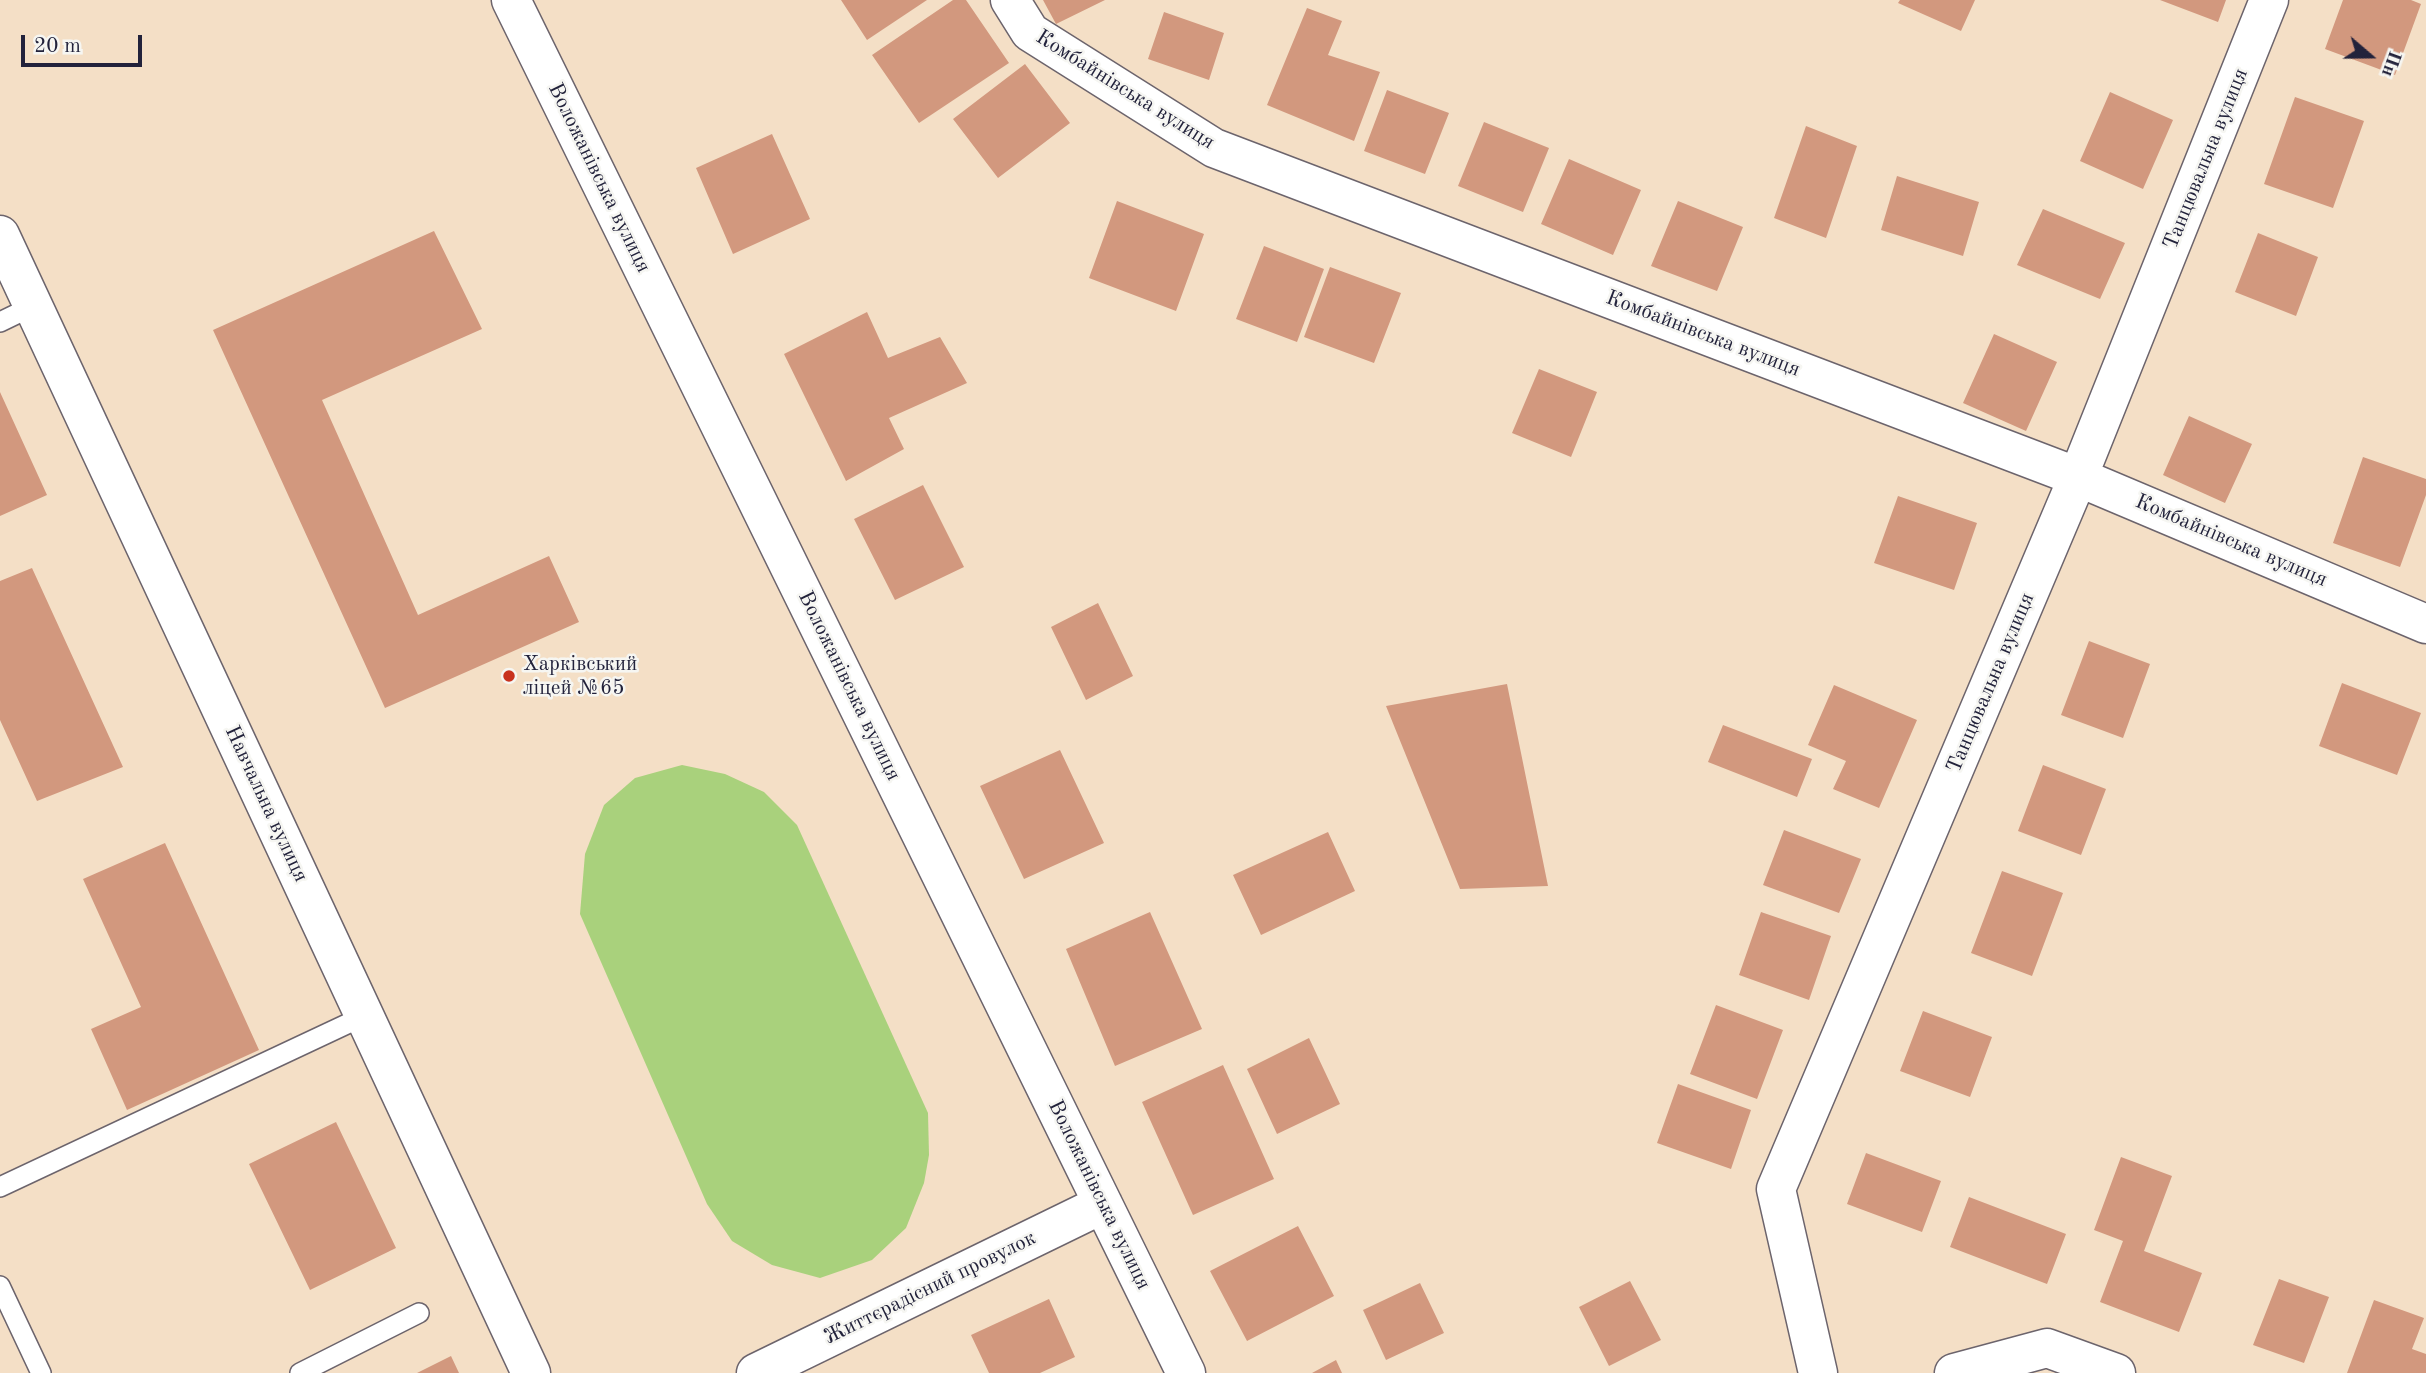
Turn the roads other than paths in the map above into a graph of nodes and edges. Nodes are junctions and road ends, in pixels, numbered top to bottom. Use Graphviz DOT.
graph roads {
  1 [pos="511,0"];
  2 [pos="1010,0"];
  3 [pos="2269,0"];
  4 [pos="0,235"];
  5 [pos="17,314"];
  6 [pos="2078,477"];
  7 [pos="2426,624"];
  8 [pos="364,1016"];
  9 [pos="0,1187"];
  10 [pos="1103,1204"];
  11 [pos="0,1286"];
  12 [pos="419,1313"];
  13 [pos="41,1373"];
  14 [pos="300,1373"];
  15 [pos="531,1373"];
  16 [pos="756,1373"];
  17 [pos="1186,1373"];
  18 [pos="1818,1373"];
  19 [pos="1954,1373"];
  20 [pos="2116,1373"];
  1 -- 10 [label="street, Воложанівська вулиця"];
  2 -- 6 [label="street, Комбайнівська вулиця"];
  3 -- 6 [label="street, Танцювальна вулиця"];
  4 -- 5 [label="street, Навчальна вулиця"];
  5 -- 8 [label="street, Навчальна вулиця"];
  6 -- 7 [label="street, Комбайнівська вулиця"];
  6 -- 18 [label="street, Танцювальна вулиця"];
  8 -- 9 [label="lane"];
  8 -- 15 [label="street, Навчальна вулиця"];
  10 -- 16 [label="street, Життєрадісний провулок"];
  10 -- 17 [label="street, Воложанівська вулиця"];
  11 -- 13 [label="lane"];
  12 -- 14 [label="lane"];
  19 -- 20 [label="street"];
}
